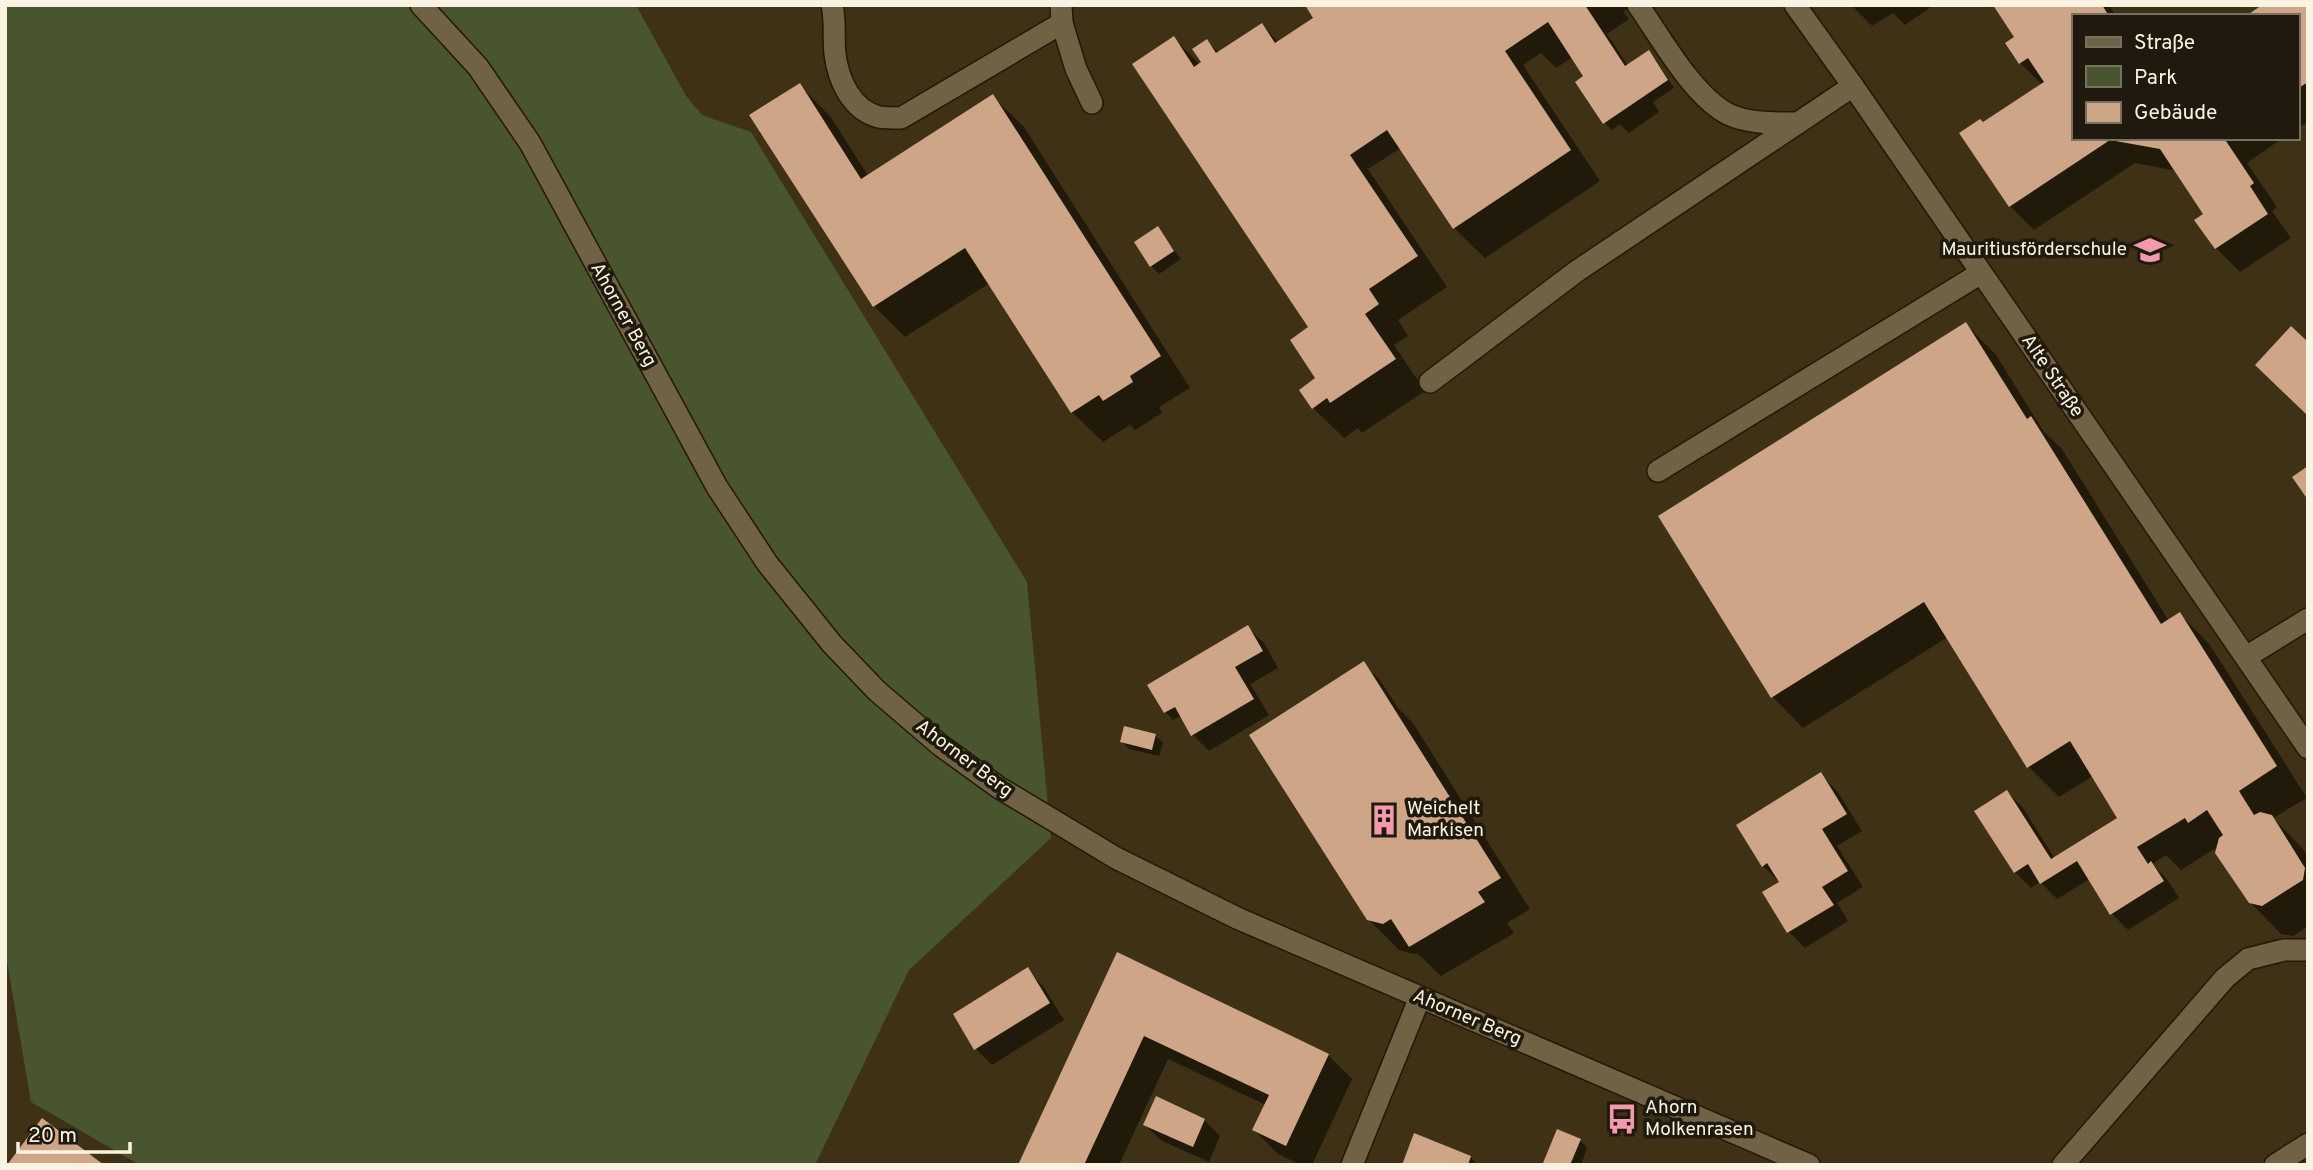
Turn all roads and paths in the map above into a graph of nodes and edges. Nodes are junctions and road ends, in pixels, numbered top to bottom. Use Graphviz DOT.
graph roads {
  1 [pos="421,5"];
  2 [pos="832,5"];
  3 [pos="1638,5"];
  4 [pos="1795,5"];
  5 [pos="1062,14"];
  6 [pos="1853,86"];
  7 [pos="1092,103"];
  8 [pos="1798,123"];
  9 [pos="1981,273"];
  10 [pos="1430,382"];
  11 [pos="1658,471"];
  12 [pos="2308,619"];
  13 [pos="2246,657"];
  14 [pos="2308,748"];
  15 [pos="2308,950"];
  16 [pos="1420,997"];
  17 [pos="2308,1144"];
  18 [pos="1352,1165"];
  19 [pos="1809,1165"];
  20 [pos="2063,1165"];
  21 [pos="2275,1165"];
  1 -- 16 [label="street, Ahorner Berg"];
  2 -- 5 [label="street"];
  3 -- 8 [label="street"];
  4 -- 6 [label="street, Alte Straße"];
  5 -- 7 [label="street"];
  6 -- 8 [label="street"];
  6 -- 9 [label="street, Alte Straße"];
  8 -- 10 [label="street"];
  9 -- 11 [label="street"];
  9 -- 13 [label="street, Alte Straße"];
  12 -- 13 [label="street"];
  13 -- 14 [label="street, Alte Straße"];
  15 -- 20 [label="street"];
  16 -- 18 [label="street"];
  16 -- 19 [label="street, Ahorner Berg"];
  17 -- 21 [label="street"];
}
